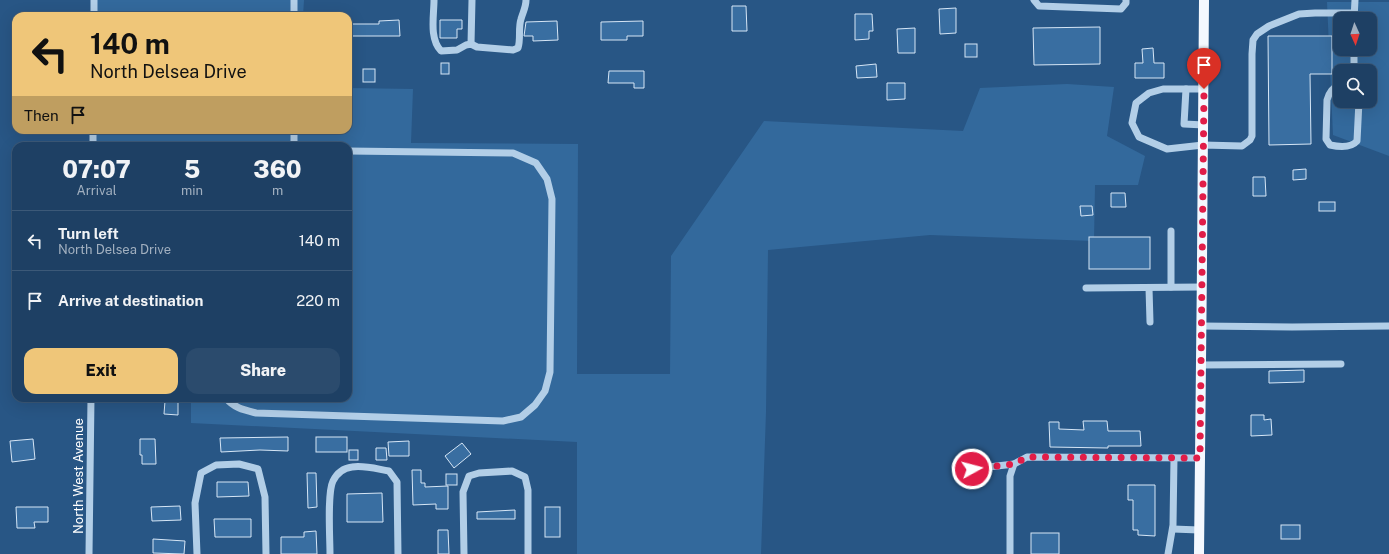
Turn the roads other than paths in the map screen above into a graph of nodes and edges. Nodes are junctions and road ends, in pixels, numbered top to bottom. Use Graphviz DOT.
graph roads {
  1 [pos="94,0"];
  2 [pos="294,0"];
  3 [pos="434,0"];
  4 [pos="472,0"];
  5 [pos="526,0"];
  6 [pos="1034,0"];
  7 [pos="1126,0"];
  8 [pos="1204,0"];
  9 [pos="1355,0"];
  10 [pos="94,12"];
  11 [pos="294,12"];
  12 [pos="1354,12"];
  13 [pos="1333,14"];
  14 [pos="471,44"];
  15 [pos="1333,88"];
  16 [pos="1186,89"];
  17 [pos="1204,89"];
  18 [pos="1358,108"];
  19 [pos="1204,125"];
  20 [pos="1203,145"];
  21 [pos="352,151"];
  22 [pos="1171,231"];
  23 [pos="1171,287"];
  24 [pos="1202,287"];
  25 [pos="1086,288"];
  26 [pos="1149,288"];
  27 [pos="1150,322"];
  28 [pos="1201,326"];
  29 [pos="1389,326"];
  30 [pos="1341,364"];
  31 [pos="1201,365"];
  32 [pos="91,402"];
  33 [pos="228,402"];
  34 [pos="1174,458"];
  35 [pos="1200,458"];
  36 [pos="1014,464"];
  37 [pos="972,469"];
  38 [pos="1173,529"];
  39 [pos="1199,530"];
  40 [pos="89,554"];
  41 [pos="197,554"];
  42 [pos="266,554"];
  43 [pos="330,554"];
  44 [pos="398,554"];
  45 [pos="464,554"];
  46 [pos="528,554"];
  47 [pos="1010,554"];
  48 [pos="1168,554"];
  49 [pos="1199,554"];
  1 -- 10 [label="street"];
  2 -- 11 [label="street"];
  3 -- 14 [label="street"];
  4 -- 14 [label="street"];
  5 -- 14 [label="street"];
  6 -- 7 [label="street"];
  8 -- 17 [label="main road"];
  9 -- 12 [label="street"];
  13 -- 20 [label="street"];
  15 -- 18 [label="street"];
  16 -- 17 [label="street"];
  16 -- 19 [label="street"];
  16 -- 20 [label="street"];
  17 -- 19 [label="main road"];
  19 -- 20 [label="main road"];
  20 -- 24 [label="main road"];
  21 -- 33 [label="street"];
  22 -- 23 [label="street"];
  23 -- 24 [label="street"];
  23 -- 26 [label="street"];
  24 -- 28 [label="main road"];
  25 -- 26 [label="street"];
  26 -- 27 [label="street"];
  28 -- 29 [label="street"];
  28 -- 31 [label="main road"];
  30 -- 31 [label="street"];
  31 -- 35 [label="main road"];
  32 -- 40 [label="street, North West Avenue"];
  34 -- 35 [label="street"];
  34 -- 36 [label="street"];
  34 -- 38 [label="street"];
  35 -- 39 [label="main road"];
  36 -- 37 [label="street"];
  36 -- 47 [label="street"];
  38 -- 39 [label="street"];
  38 -- 48 [label="street"];
  39 -- 49 [label="main road"];
  41 -- 42 [label="street"];
  43 -- 44 [label="street"];
  45 -- 46 [label="street"];
}
